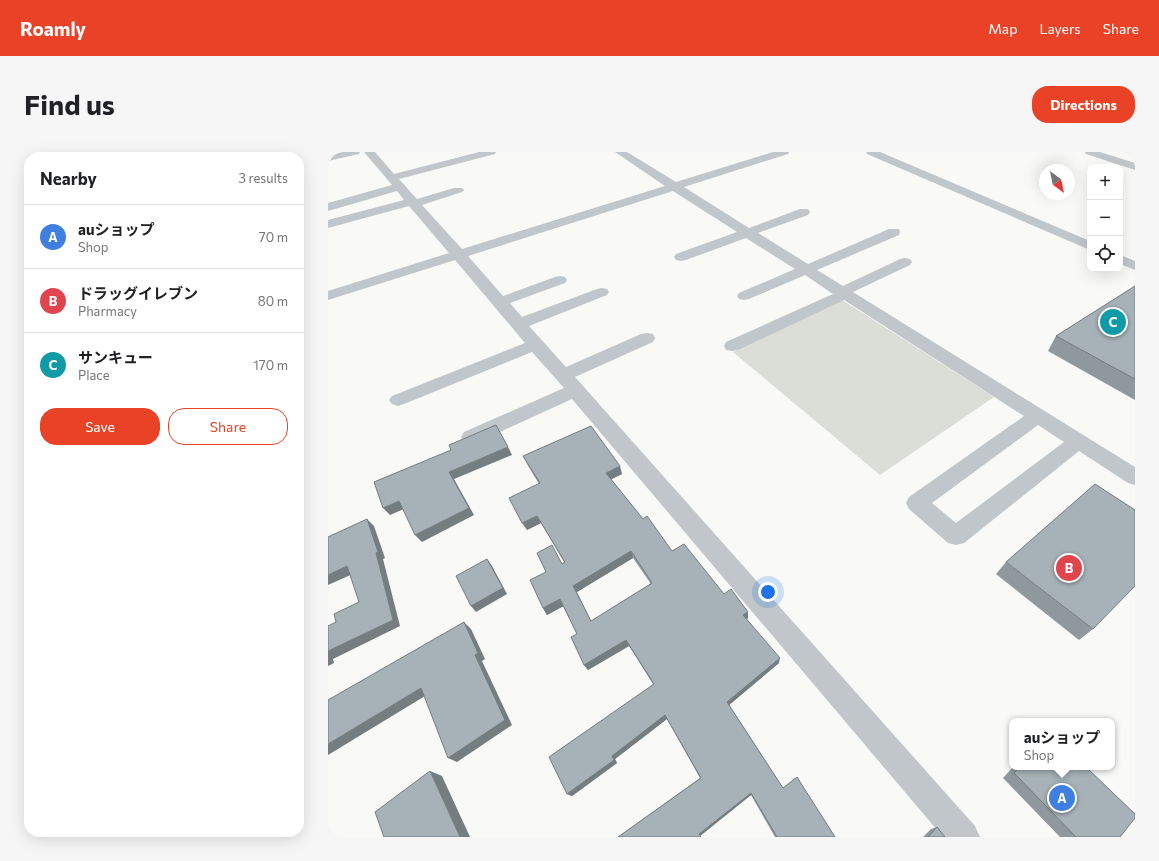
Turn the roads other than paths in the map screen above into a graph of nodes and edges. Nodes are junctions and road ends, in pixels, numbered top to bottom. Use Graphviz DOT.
graph roads {
  1 [pos="355,152"];
  2 [pos="368,152"];
  3 [pos="491,152"];
  4 [pos="620,152"];
  5 [pos="784,152"];
  6 [pos="871,152"];
  7 [pos="1090,152"];
  8 [pos="328,158"];
  9 [pos="1135,167"];
  10 [pos="675,186"];
  11 [pos="458,190"];
  12 [pos="404,193"];
  13 [pos="328,207"];
  14 [pos="804,212"];
  15 [pos="328,224"];
  16 [pos="894,232"];
  17 [pos="748,233"];
  18 [pos="1087,245"];
  19 [pos="458,255"];
  20 [pos="681,257"];
  21 [pos="1123,260"];
  22 [pos="905,262"];
  23 [pos="1135,266"];
  24 [pos="806,270"];
  25 [pos="560,280"];
  26 [pos="602,292"];
  27 [pos="843,293"];
  28 [pos="328,296"];
  29 [pos="744,296"];
  30 [pos="499,302"];
  31 [pos="519,324"];
  32 [pos="647,338"];
  33 [pos="536,344"];
  34 [pos="732,346"];
  35 [pos="569,383"];
  36 [pos="398,400"];
  37 [pos="1038,416"];
  38 [pos="1078,441"];
  39 [pos="452,445"];
  40 [pos="1135,477"];
  41 [pos="964,837"];
  1 -- 8 [label="street"];
  2 -- 12 [label="street"];
  3 -- 12 [label="street"];
  4 -- 10 [label="street"];
  5 -- 10 [label="street"];
  6 -- 18 [label="street"];
  7 -- 9 [label="street"];
  10 -- 17 [label="street"];
  10 -- 19 [label="street"];
  11 -- 12 [label="street"];
  12 -- 13 [label="street"];
  12 -- 15 [label="street"];
  12 -- 19 [label="street"];
  14 -- 17 [label="street"];
  16 -- 24 [label="street"];
  17 -- 20 [label="street"];
  17 -- 24 [label="street"];
  19 -- 28 [label="street"];
  19 -- 30 [label="street"];
  21 -- 23 [label="street"];
  22 -- 27 [label="street"];
  24 -- 27 [label="street"];
  24 -- 29 [label="street"];
  25 -- 30 [label="street"];
  26 -- 31 [label="street"];
  27 -- 34 [label="street"];
  27 -- 37 [label="street"];
  30 -- 31 [label="street"];
  31 -- 33 [label="street"];
  32 -- 35 [label="street"];
  33 -- 35 [label="street"];
  33 -- 36 [label="street"];
  35 -- 39 [label="street"];
  35 -- 41 [label="street"];
  37 -- 38 [label="street"];
  37 -- 38 [label="street"];
  38 -- 40 [label="street"];
}
